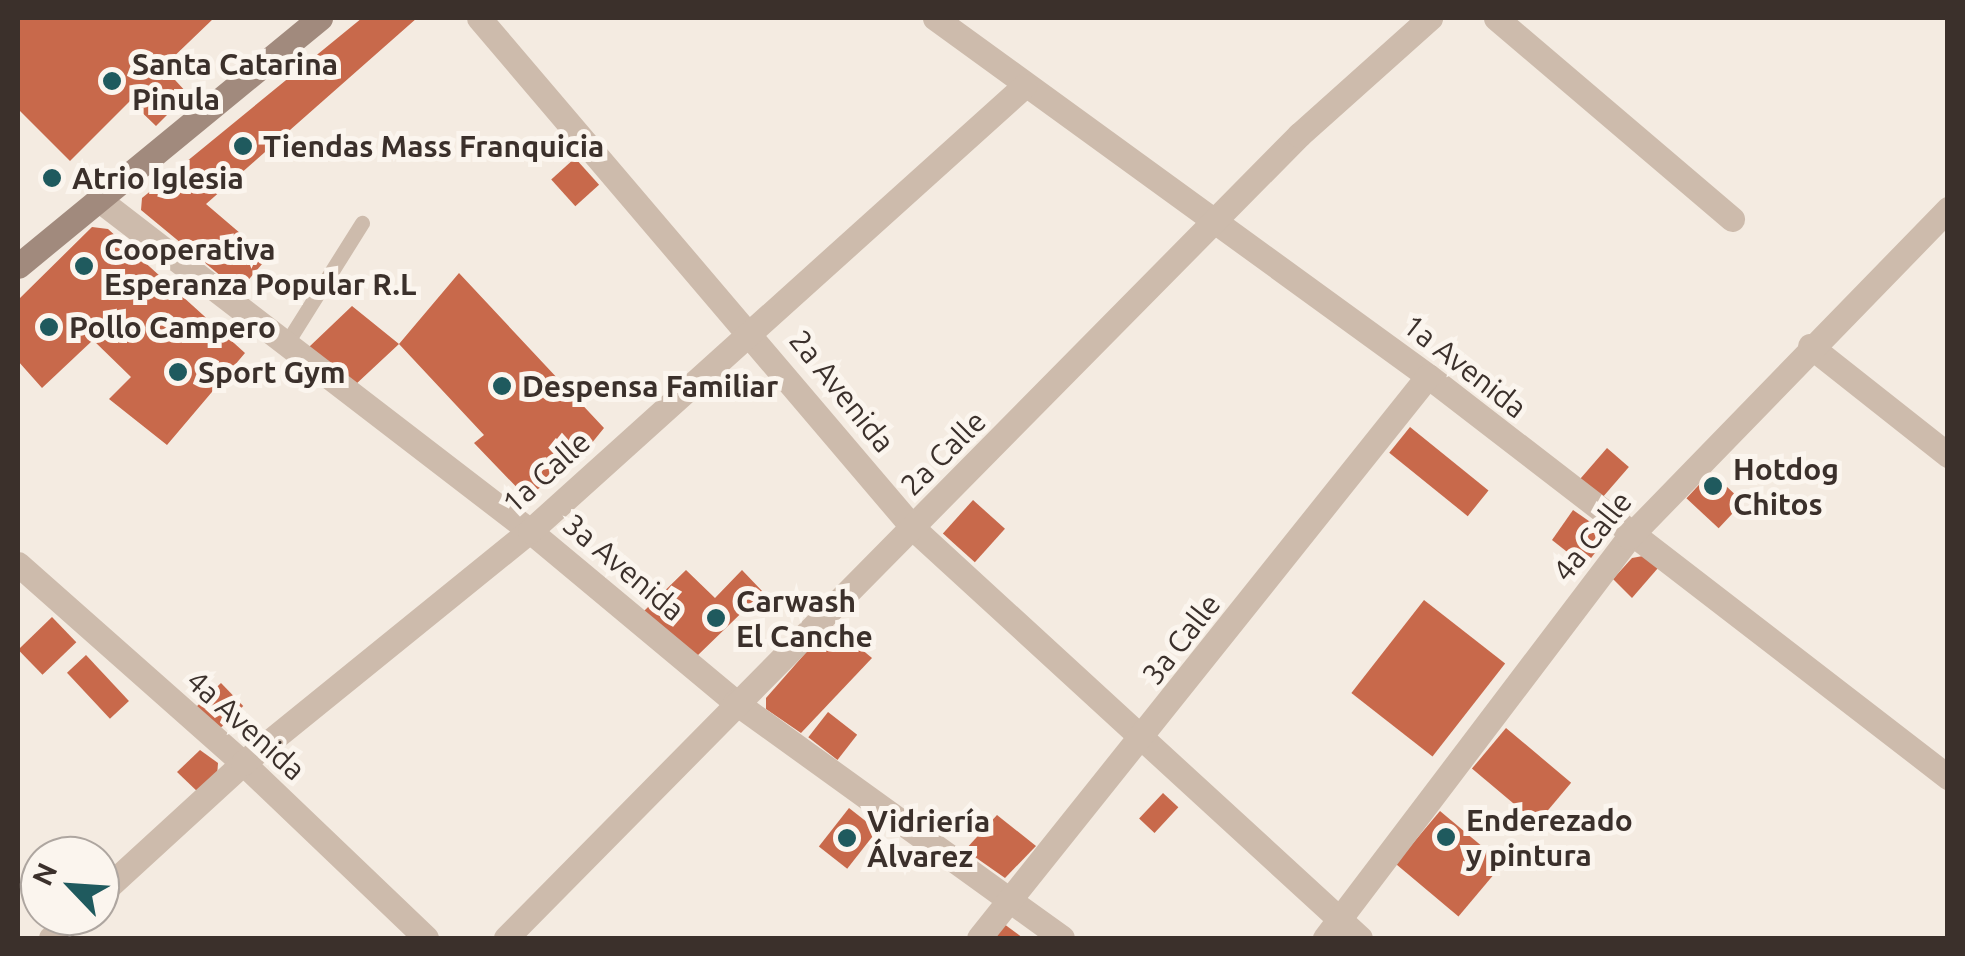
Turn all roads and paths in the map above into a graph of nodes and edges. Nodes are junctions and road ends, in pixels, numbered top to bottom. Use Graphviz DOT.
graph roads {
  1 [pos="320,18"];
  2 [pos="480,18"];
  3 [pos="935,18"];
  4 [pos="1430,18"];
  5 [pos="1496,18"];
  6 [pos="1024,86"];
  7 [pos="102,202"];
  8 [pos="1948,209"];
  9 [pos="1732,219"];
  10 [pos="362,223"];
  11 [pos="1218,223"];
  12 [pos="18,266"];
  13 [pos="752,332"];
  14 [pos="286,344"];
  15 [pos="1810,346"];
  16 [pos="1428,376"];
  17 [pos="1948,455"];
  18 [pos="914,529"];
  19 [pos="530,531"];
  20 [pos="1629,537"];
  21 [pos="18,564"];
  22 [pos="736,702"];
  23 [pos="1141,742"];
  24 [pos="243,764"];
  25 [pos="1948,778"];
  26 [pos="120,876"];
  27 [pos="1012,901"];
  28 [pos="1331,929"];
  29 [pos="426,938"];
  30 [pos="506,938"];
  31 [pos="979,938"];
  32 [pos="1062,938"];
  33 [pos="1360,938"];
  1 -- 7 [label="street"];
  2 -- 13 [label="street, 2a Avenida"];
  3 -- 6 [label="street, 1a Avenida"];
  4 -- 11 [label="street, 2a Calle"];
  5 -- 9 [label="street"];
  6 -- 11 [label="street, 1a Avenida"];
  6 -- 13 [label="street, 1a Calle"];
  7 -- 12 [label="street"];
  7 -- 14 [label="street, 3a Avenida"];
  8 -- 15 [label="street, 4a Calle"];
  10 -- 14 [label="lane"];
  11 -- 16 [label="street, 1a Avenida"];
  11 -- 18 [label="street, 2a Calle"];
  13 -- 18 [label="street, 2a Avenida"];
  13 -- 19 [label="street, 1a Calle"];
  14 -- 19 [label="street, 3a Avenida"];
  15 -- 17 [label="street"];
  15 -- 20 [label="street, 4a Calle"];
  16 -- 20 [label="street, 1a Avenida"];
  16 -- 23 [label="street, 3a Calle"];
  18 -- 22 [label="street, 2a Calle"];
  18 -- 23 [label="street, 2a Avenida"];
  19 -- 22 [label="street, 3a Avenida"];
  19 -- 24 [label="street, 1a Calle"];
  20 -- 25 [label="street, 1a Avenida"];
  20 -- 28 [label="street, 4a Calle"];
  21 -- 24 [label="street, 4a Avenida"];
  22 -- 27 [label="street, 3a Avenida"];
  22 -- 30 [label="street, 2a Calle"];
  23 -- 27 [label="street, 3a Calle"];
  23 -- 28 [label="street, 2a Avenida"];
  24 -- 26 [label="street, 1a Calle"];
  24 -- 29 [label="street, 4a Avenida"];
  27 -- 31 [label="street, 3a Calle"];
  27 -- 32 [label="street, 3a Avenida"];
  28 -- 33 [label="street, 2a Avenida"];
}
